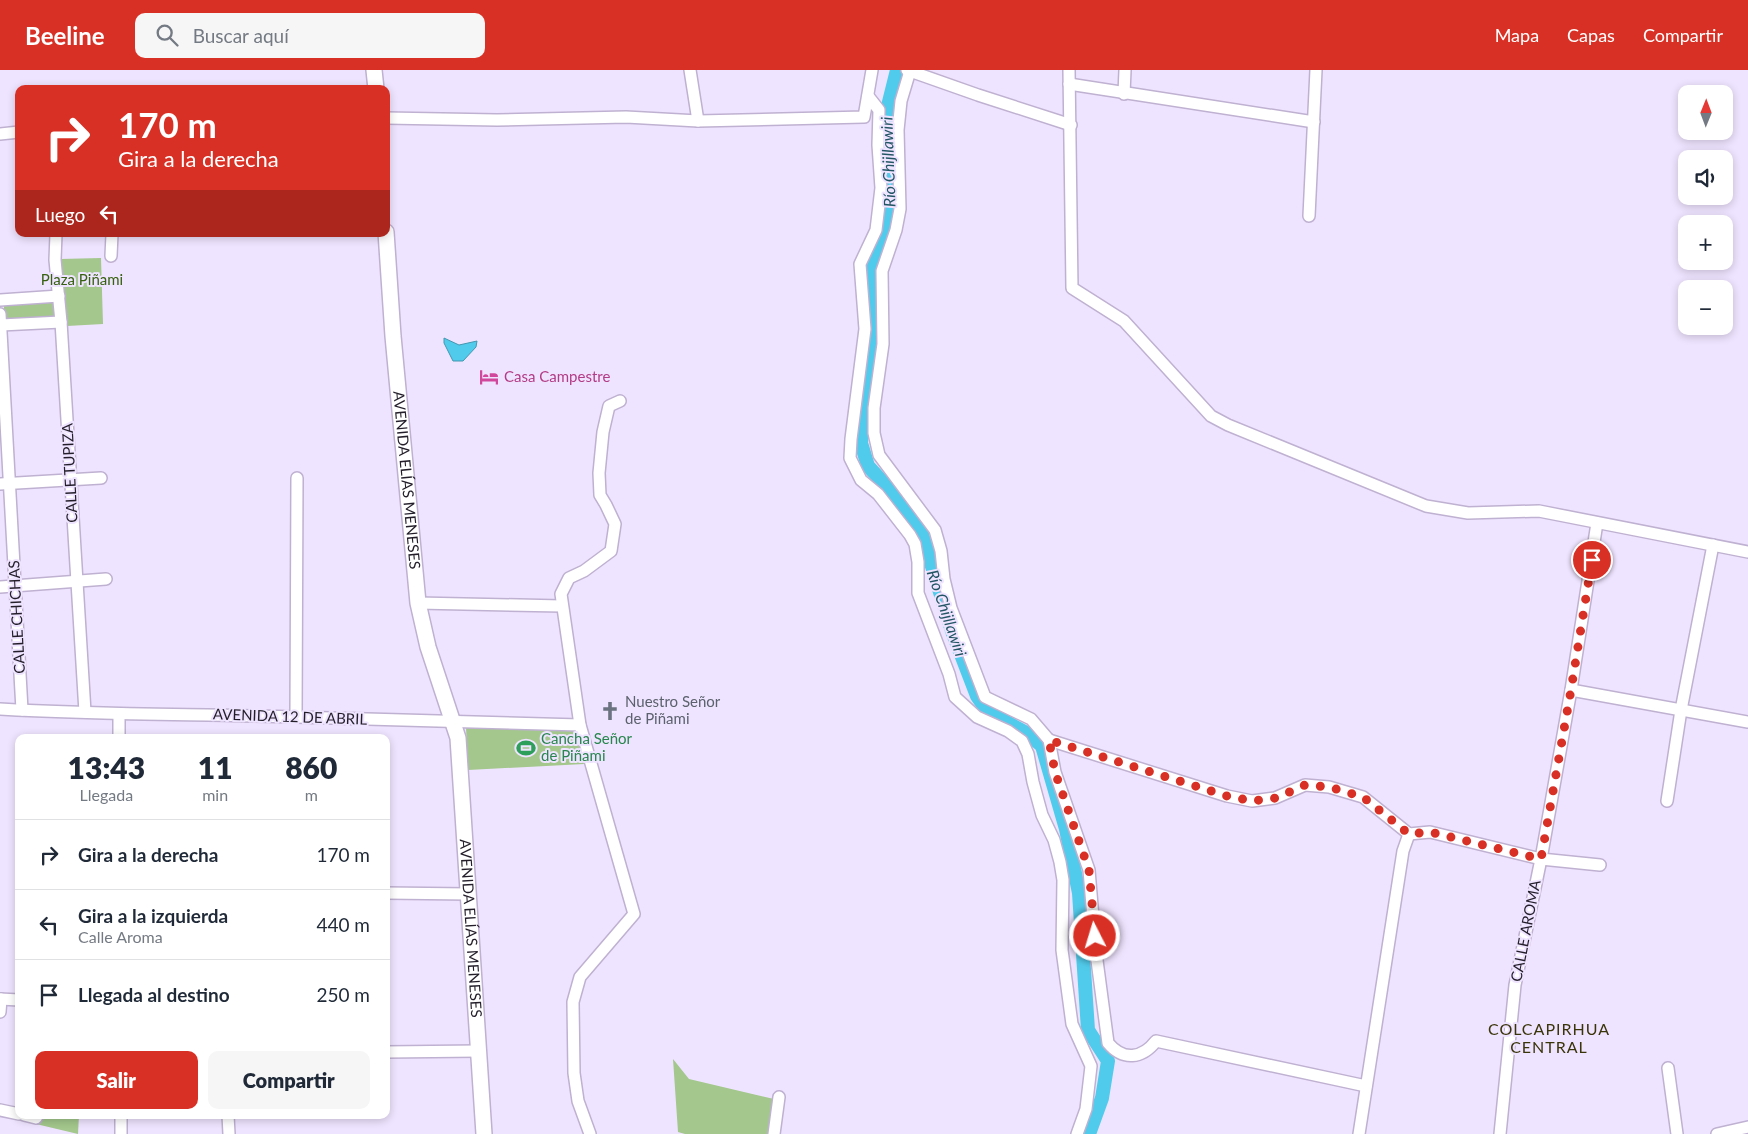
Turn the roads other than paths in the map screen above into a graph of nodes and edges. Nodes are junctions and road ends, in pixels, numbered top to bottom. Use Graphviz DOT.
graph roads {
  1 [pos="374,70"];
  2 [pos="690,70"];
  3 [pos="872,70"];
  4 [pos="1069,70"];
  5 [pos="1125,70"];
  6 [pos="1316,70"];
  7 [pos="914,72"];
  8 [pos="1069,84"];
  9 [pos="376,85"];
  10 [pos="1124,94"];
  11 [pos="868,96"];
  12 [pos="390,118"];
  13 [pos="698,121"];
  14 [pos="1314,122"];
  15 [pos="1071,125"];
  16 [pos="15,132"];
  17 [pos="0,134"];
  18 [pos="1309,216"];
  19 [pos="56,237"];
  20 [pos="112,237"];
  21 [pos="386,237"];
  22 [pos="111,256"];
  23 [pos="59,296"];
  24 [pos="0,300"];
  25 [pos="0,320"];
  26 [pos="61,322"];
  27 [pos="620,401"];
  28 [pos="3,412"];
  29 [pos="101,478"];
  30 [pos="297,478"];
  31 [pos="70,480"];
  32 [pos="5,484"];
  33 [pos="1598,523"];
  34 [pos="1713,545"];
  35 [pos="1748,552"];
  36 [pos="106,579"];
  37 [pos="76,582"];
  38 [pos="15,586"];
  39 [pos="0,587"];
  40 [pos="418,603"];
  41 [pos="562,606"];
  42 [pos="1571,690"];
  43 [pos="0,708"];
  44 [pos="22,710"];
  45 [pos="1681,710"];
  46 [pos="85,712"];
  47 [pos="119,714"];
  48 [pos="296,716"];
  49 [pos="1748,722"];
  50 [pos="452,723"];
  51 [pos="580,725"];
  52 [pos="119,734"];
  53 [pos="1049,740"];
  54 [pos="1667,802"];
  55 [pos="1409,834"];
  56 [pos="1541,859"];
  57 [pos="1600,864"];
  58 [pos="390,892"];
  59 [pos="464,893"];
  60 [pos="1,999"];
  61 [pos="15,1000"];
  62 [pos="0,1012"];
  63 [pos="474,1051"];
  64 [pos="390,1052"];
  65 [pos="1668,1068"];
  66 [pos="1366,1086"];
  67 [pos="779,1097"];
  68 [pos="0,1110"];
  69 [pos="15,1113"];
  70 [pos="121,1119"];
  71 [pos="228,1119"];
  72 [pos="1748,1127"];
  73 [pos="121,1134"];
  74 [pos="228,1134"];
  75 [pos="474,1134"];
  76 [pos="484,1134"];
  77 [pos="590,1134"];
  78 [pos="774,1134"];
  79 [pos="1078,1134"];
  80 [pos="1359,1134"];
  81 [pos="1500,1134"];
  82 [pos="1677,1134"];
  83 [pos="1718,1134"];
  1 -- 9 [label="main road"];
  2 -- 13 [label="street"];
  3 -- 11 [label="street"];
  4 -- 8 [label="street"];
  5 -- 10 [label="street"];
  6 -- 14 [label="street"];
  7 -- 15 [label="street"];
  7 -- 53 [label="street"];
  8 -- 10 [label="street"];
  8 -- 15 [label="street"];
  10 -- 14 [label="street"];
  11 -- 13 [label="street"];
  11 -- 79 [label="street"];
  12 -- 13 [label="street"];
  14 -- 18 [label="street"];
  15 -- 33 [label="street"];
  16 -- 17 [label="street"];
  19 -- 23 [label="street, CALLE TUPIZA"];
  20 -- 22 [label="street"];
  21 -- 40 [label="main road, AVENIDA ELÍAS MENESES"];
  23 -- 24 [label="street"];
  23 -- 26 [label="street, CALLE TUPIZA"];
  25 -- 26 [label="street"];
  25 -- 28 [label="street, CALLE CHICHAS"];
  26 -- 31 [label="street, CALLE TUPIZA"];
  27 -- 41 [label="street"];
  28 -- 32 [label="street, CALLE CHICHAS"];
  29 -- 31 [label="street"];
  30 -- 48 [label="street"];
  31 -- 32 [label="street"];
  31 -- 37 [label="street, CALLE TUPIZA"];
  32 -- 38 [label="street, CALLE CHICHAS"];
  33 -- 34 [label="street"];
  33 -- 42 [label="street, CALLE AROMA"];
  34 -- 35 [label="street"];
  34 -- 45 [label="street"];
  36 -- 37 [label="street"];
  37 -- 38 [label="street"];
  37 -- 46 [label="street, CALLE TUPIZA"];
  38 -- 39 [label="street"];
  38 -- 44 [label="street, CALLE CHICHAS"];
  40 -- 41 [label="street"];
  40 -- 50 [label="main road, AVENIDA ELÍAS MENESES"];
  41 -- 51 [label="street"];
  42 -- 45 [label="street"];
  42 -- 56 [label="street, CALLE AROMA"];
  43 -- 44 [label="street, AVENIDA 12 DE ABRIL"];
  44 -- 46 [label="street, AVENIDA 12 DE ABRIL"];
  45 -- 49 [label="street"];
  45 -- 54 [label="street"];
  46 -- 47 [label="street, AVENIDA 12 DE ABRIL"];
  47 -- 48 [label="street, AVENIDA 12 DE ABRIL"];
  47 -- 52 [label="street"];
  48 -- 50 [label="street, AVENIDA 12 DE ABRIL"];
  50 -- 51 [label="street, AVENIDA 12 DE ABRIL"];
  50 -- 59 [label="main road, AVENIDA ELÍAS MENESES"];
  51 -- 77 [label="street"];
  53 -- 55 [label="street"];
  53 -- 66 [label="street"];
  55 -- 56 [label="street"];
  55 -- 66 [label="street"];
  56 -- 57 [label="street"];
  56 -- 81 [label="street, CALLE AROMA"];
  58 -- 59 [label="street"];
  59 -- 63 [label="main road, AVENIDA ELÍAS MENESES"];
  60 -- 61 [label="street"];
  60 -- 62 [label="street"];
  63 -- 64 [label="street"];
  63 -- 75 [label="main road, AVENIDA ELÍAS MENESES"];
  63 -- 76 [label="main road, AVENIDA ELÍAS MENESES"];
  65 -- 82 [label="street"];
  66 -- 80 [label="street"];
  67 -- 78 [label="street"];
  68 -- 69 [label="street"];
  70 -- 73 [label="street"];
  71 -- 74 [label="street"];
  72 -- 83 [label="street"];
}
